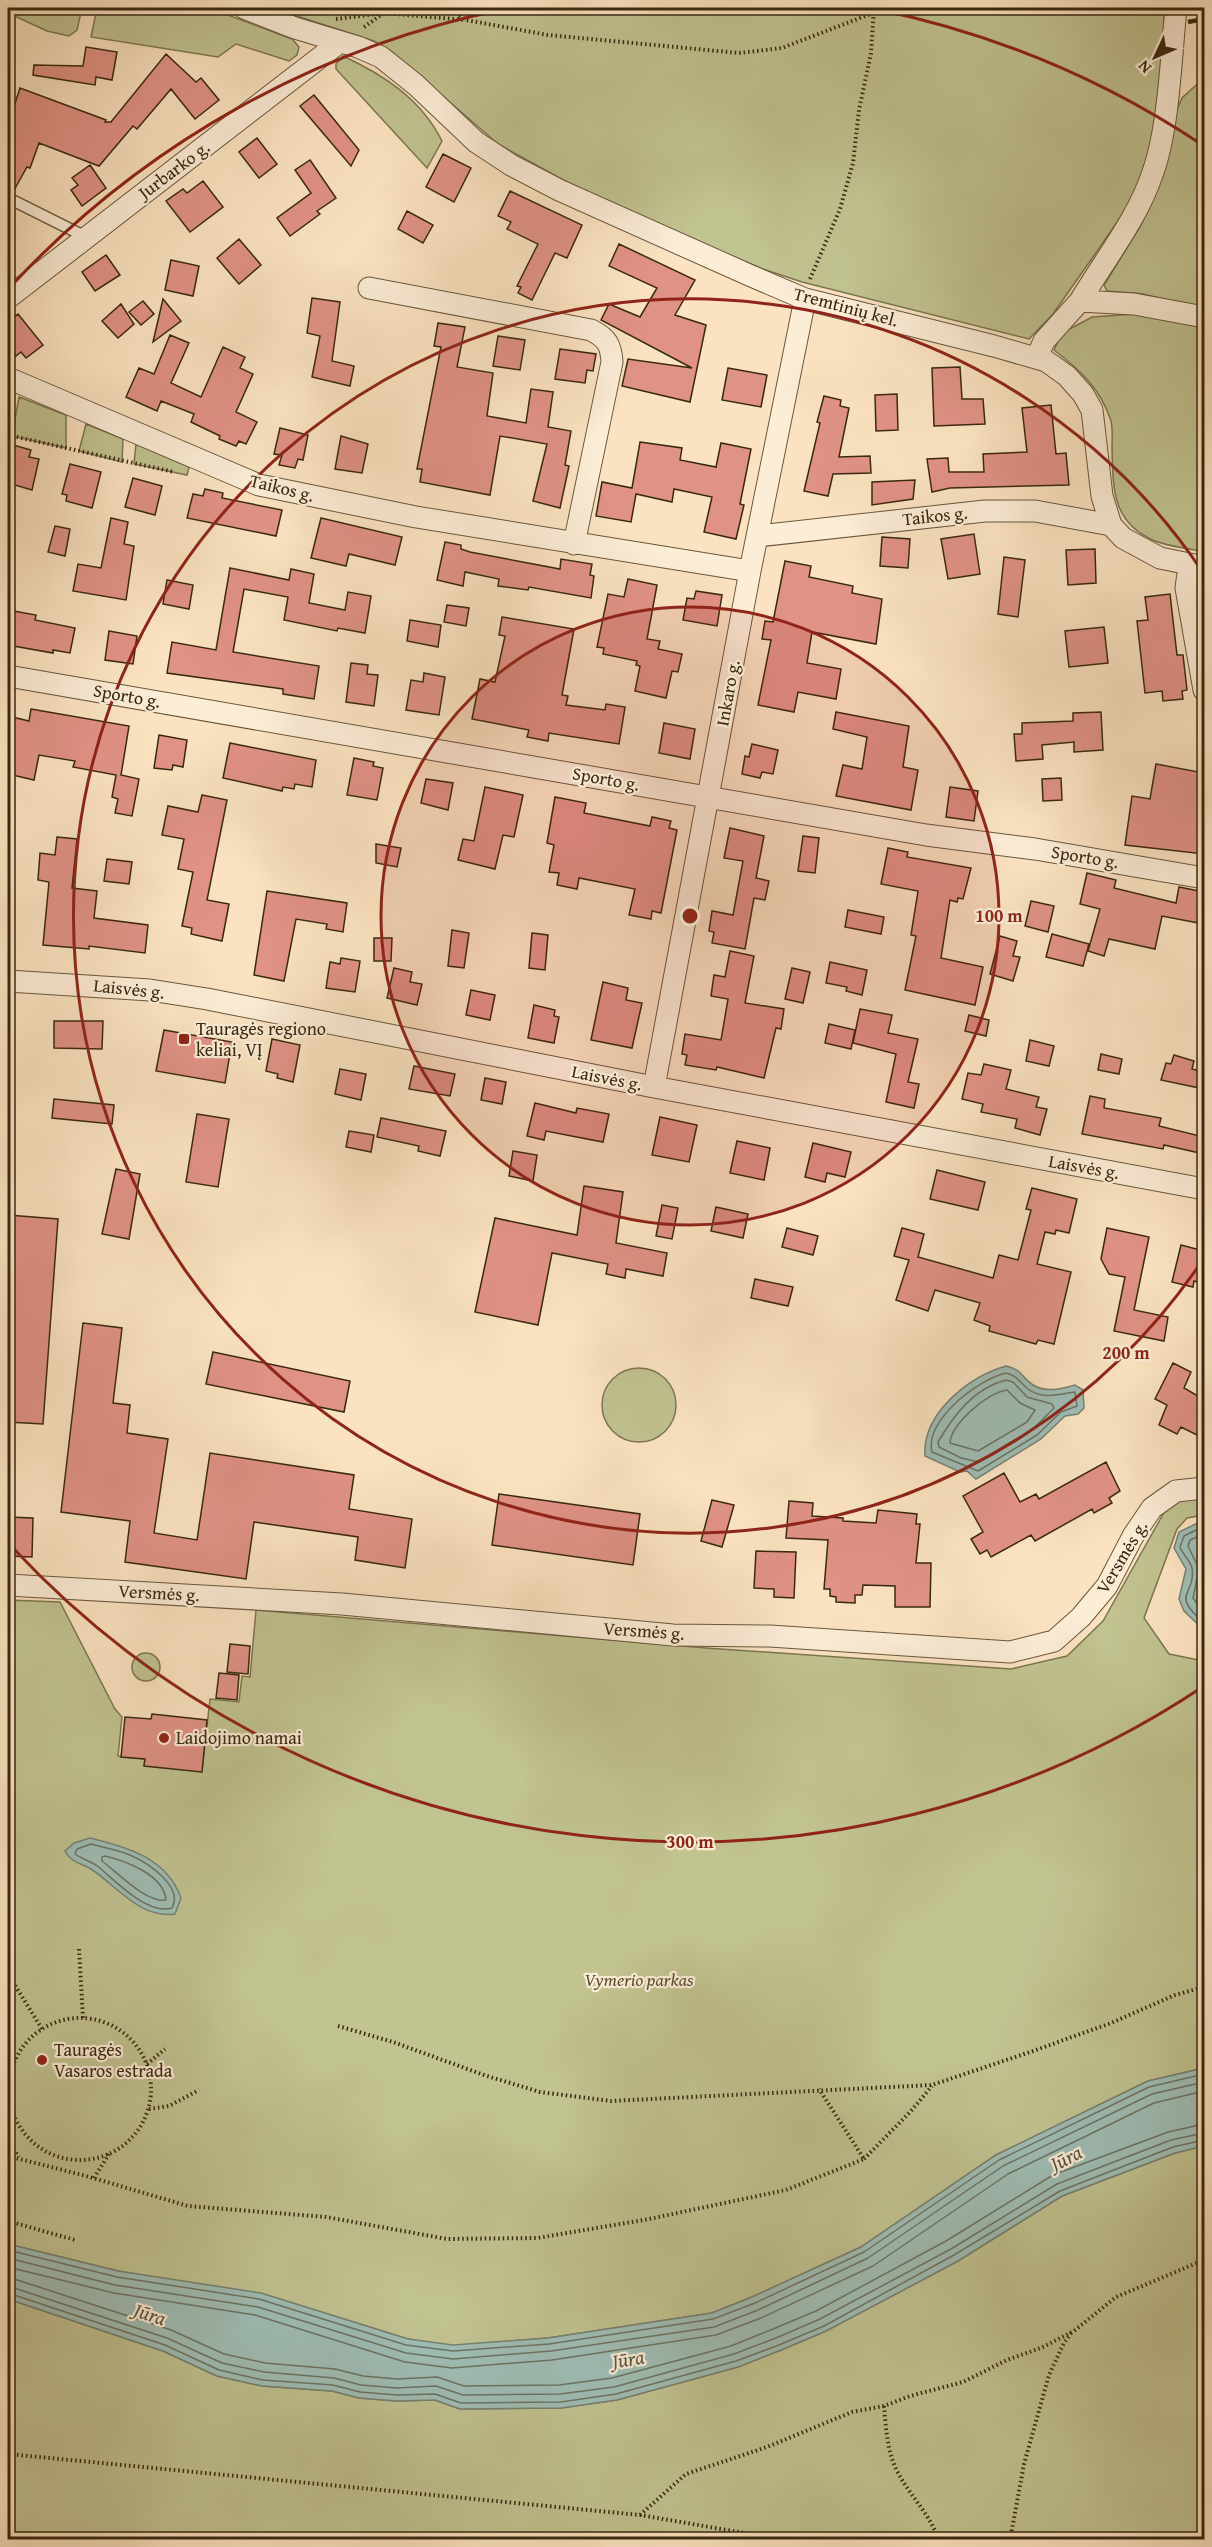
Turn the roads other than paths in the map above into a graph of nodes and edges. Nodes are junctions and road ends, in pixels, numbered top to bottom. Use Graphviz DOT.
graph roads {
  1 [pos="244,8"];
  2 [pos="1176,8"];
  3 [pos="340,42"];
  4 [pos="8,198"];
  5 [pos="86,237"];
  6 [pos="369,288"];
  7 [pos="8,298"];
  8 [pos="805,299"];
  9 [pos="1080,301"];
  10 [pos="1204,318"];
  11 [pos="1037,357"];
  12 [pos="8,378"];
  13 [pos="1111,525"];
  14 [pos="758,536"];
  15 [pos="574,544"];
  16 [pos="1197,566"];
  17 [pos="750,571"];
  18 [pos="8,676"];
  19 [pos="1204,690"];
  20 [pos="709,796"];
  21 [pos="1204,878"];
  22 [pos="8,981"];
  23 [pos="654,1087"];
  24 [pos="1204,1189"];
  25 [pos="1204,1488"];
  26 [pos="8,1585"];
  1 -- 3 [label="street, Tremtinių kel."];
  2 -- 9 [label="street"];
  3 -- 5 [label="street, Jurbarko g."];
  3 -- 8 [label="street, Tremtinių kel."];
  4 -- 5 [label="lane"];
  5 -- 7 [label="street, Jurbarko g."];
  6 -- 15 [label="street"];
  8 -- 11 [label="street, Tremtinių kel."];
  8 -- 14 [label="street, Inkaro g."];
  9 -- 10 [label="street"];
  9 -- 11 [label="street"];
  11 -- 13 [label="street, Tremtinių kel."];
  12 -- 15 [label="street, Taikos g."];
  13 -- 14 [label="street, Taikos g."];
  13 -- 16 [label="street"];
  14 -- 17 [label="street, Inkaro g."];
  15 -- 17 [label="street, Taikos g."];
  16 -- 19 [label="street"];
  17 -- 20 [label="street, Inkaro g."];
  18 -- 20 [label="street, Sporto g."];
  20 -- 21 [label="street, Sporto g."];
  20 -- 23 [label="street, Inkaro g."];
  22 -- 23 [label="street, Laisvės g."];
  23 -- 24 [label="street, Laisvės g."];
  25 -- 26 [label="street, Versmės g."];
}
